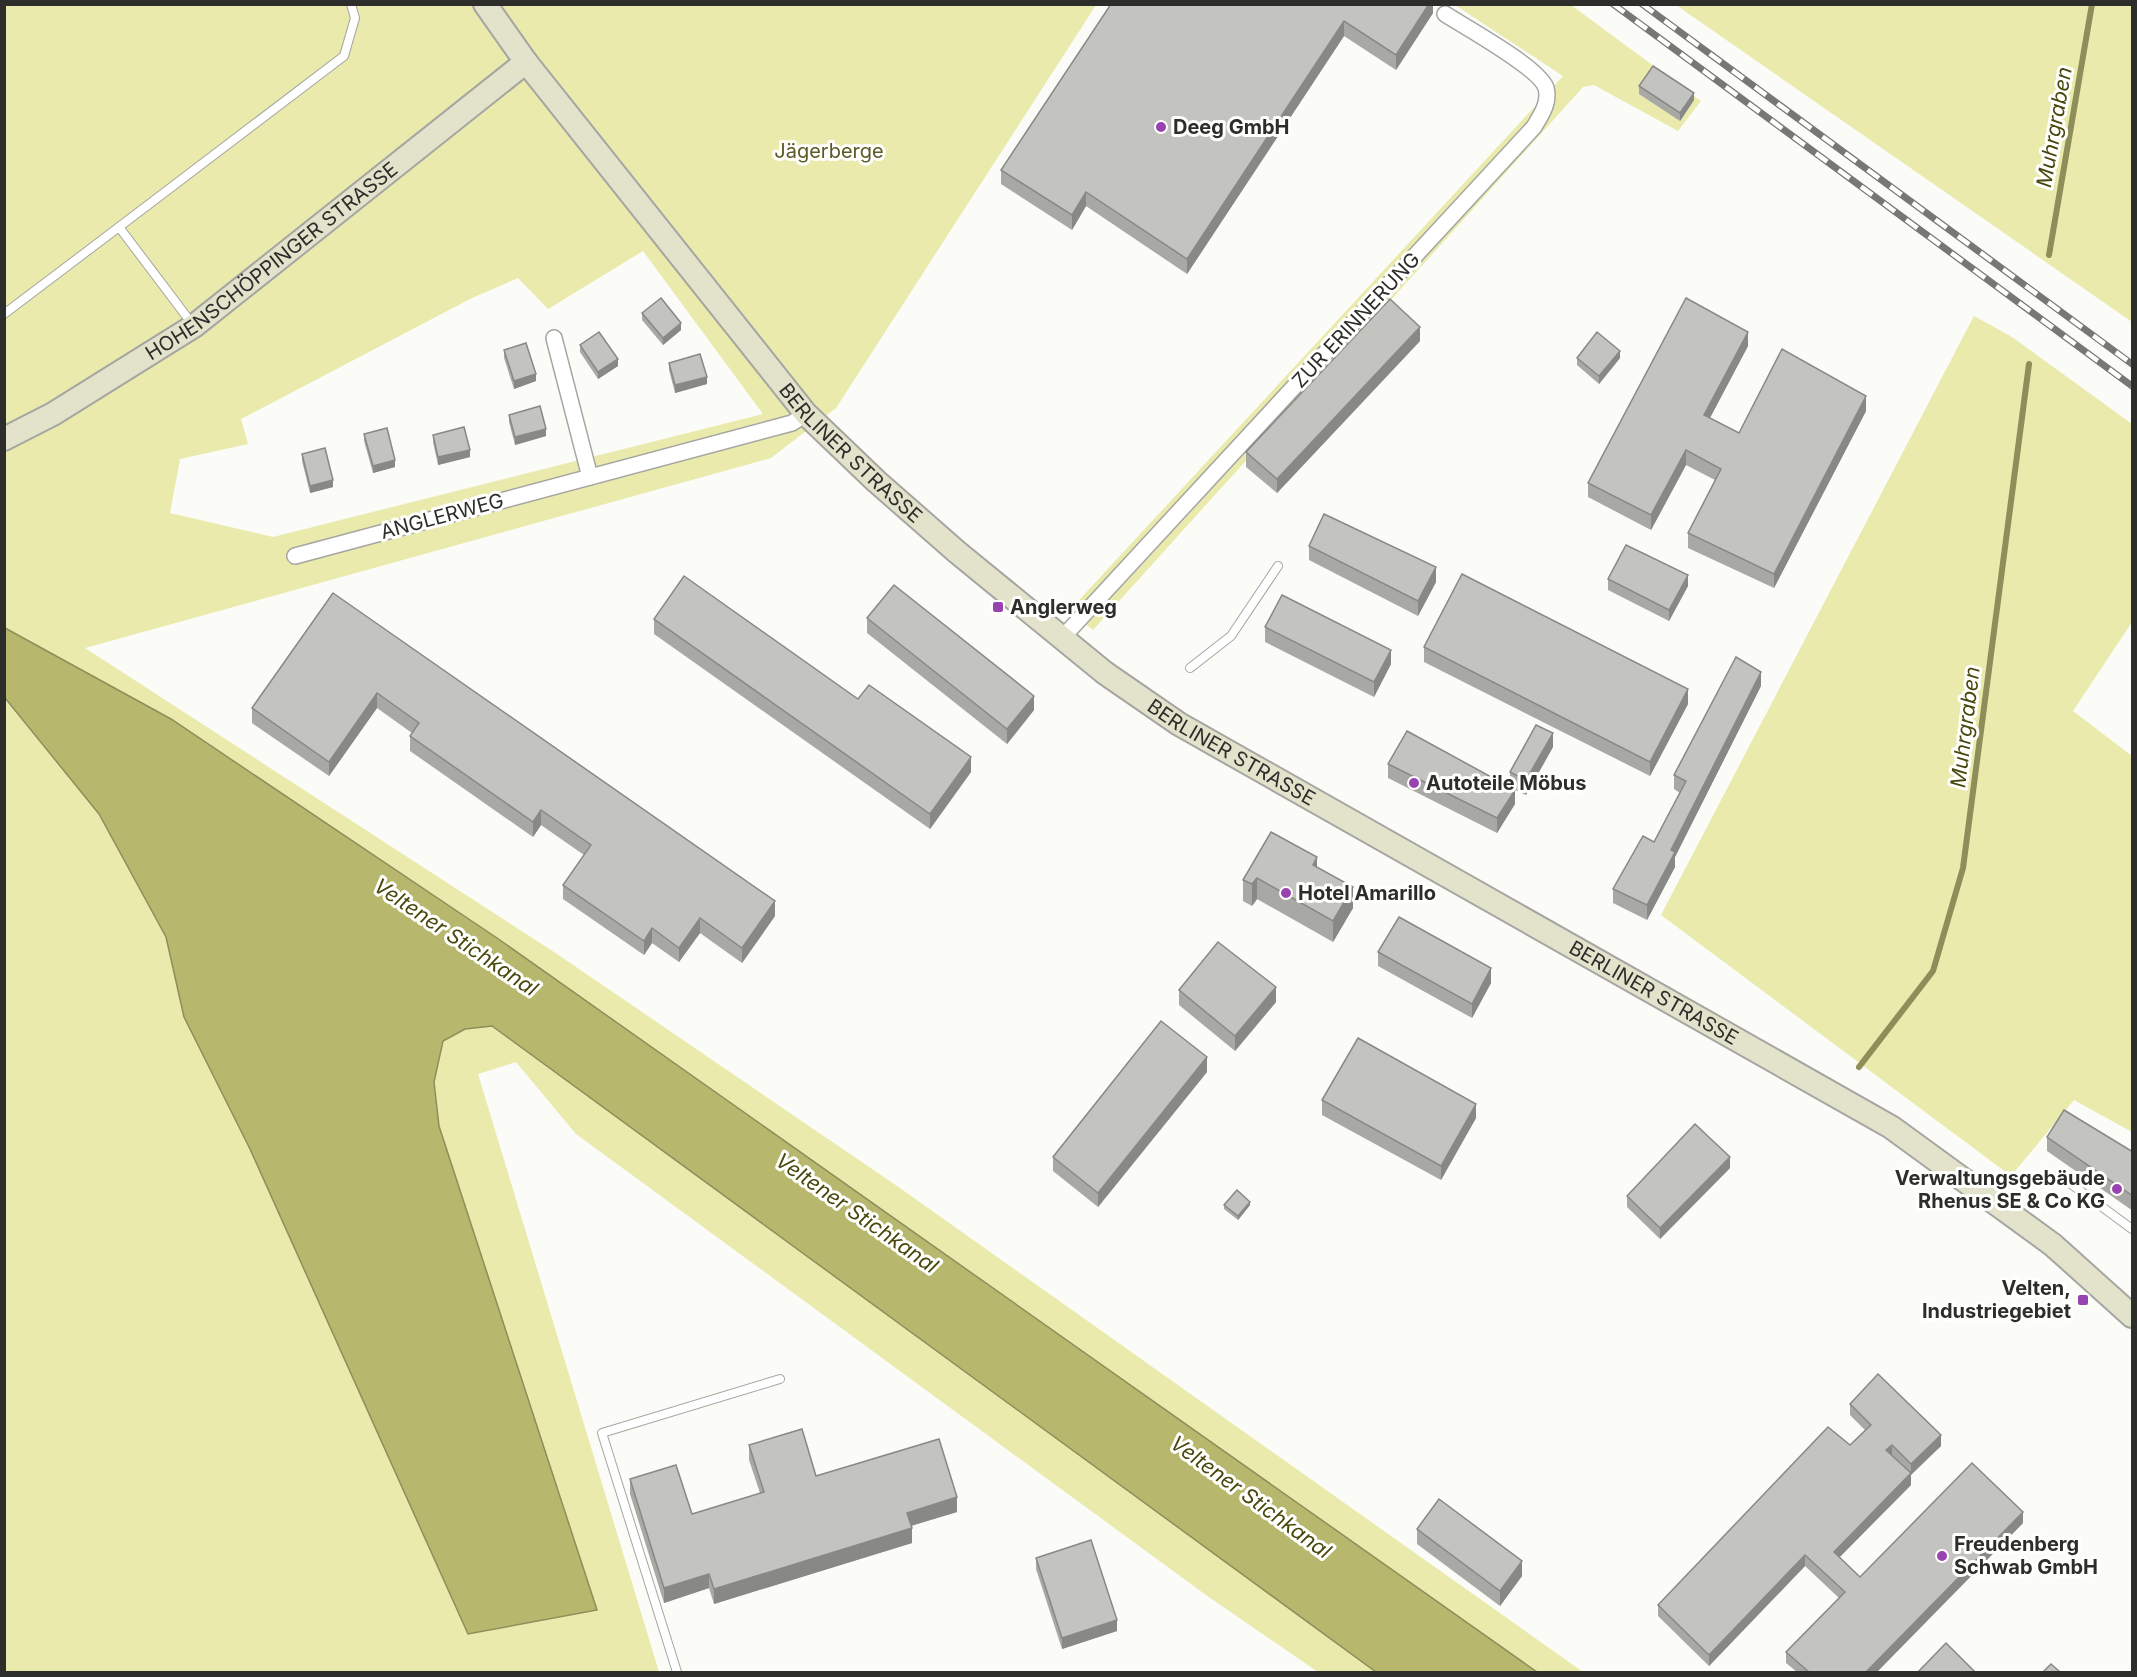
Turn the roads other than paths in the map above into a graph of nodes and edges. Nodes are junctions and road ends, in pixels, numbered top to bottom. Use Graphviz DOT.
graph roads {
  1 [pos="351,4"];
  2 [pos="485,4"];
  3 [pos="1445,14"];
  4 [pos="526,63"];
  5 [pos="119,227"];
  6 [pos="4,314"];
  7 [pos="194,326"];
  8 [pos="554,338"];
  9 [pos="806,414"];
  10 [pos="4,439"];
  11 [pos="590,477"];
  12 [pos="295,556"];
  13 [pos="1278,566"];
  14 [pos="1063,637"];
  15 [pos="1190,668"];
  16 [pos="2071,1184"];
  17 [pos="2133,1229"];
  18 [pos="2133,1316"];
  19 [pos="780,1379"];
  20 [pos="677,1672"];
  1 -- 5 [label="lane"];
  2 -- 4 [label="main road, BERLINER STRASSE"];
  3 -- 14 [label="street, ZUR ERINNERUNG"];
  4 -- 7 [label="main road, HOHENSCHÖPPINGER STRASSE"];
  4 -- 9 [label="main road, BERLINER STRASSE"];
  5 -- 6 [label="lane"];
  5 -- 7 [label="lane"];
  7 -- 10 [label="main road, HOHENSCHÖPPINGER STRASSE"];
  8 -- 11 [label="street"];
  9 -- 11 [label="street, ANGLERWEG"];
  9 -- 14 [label="main road, BERLINER STRASSE"];
  11 -- 12 [label="street, ANGLERWEG"];
  13 -- 15 [label="lane"];
  14 -- 18 [label="main road, BERLINER STRASSE"];
  16 -- 17 [label="lane"];
  19 -- 20 [label="lane"];
}
